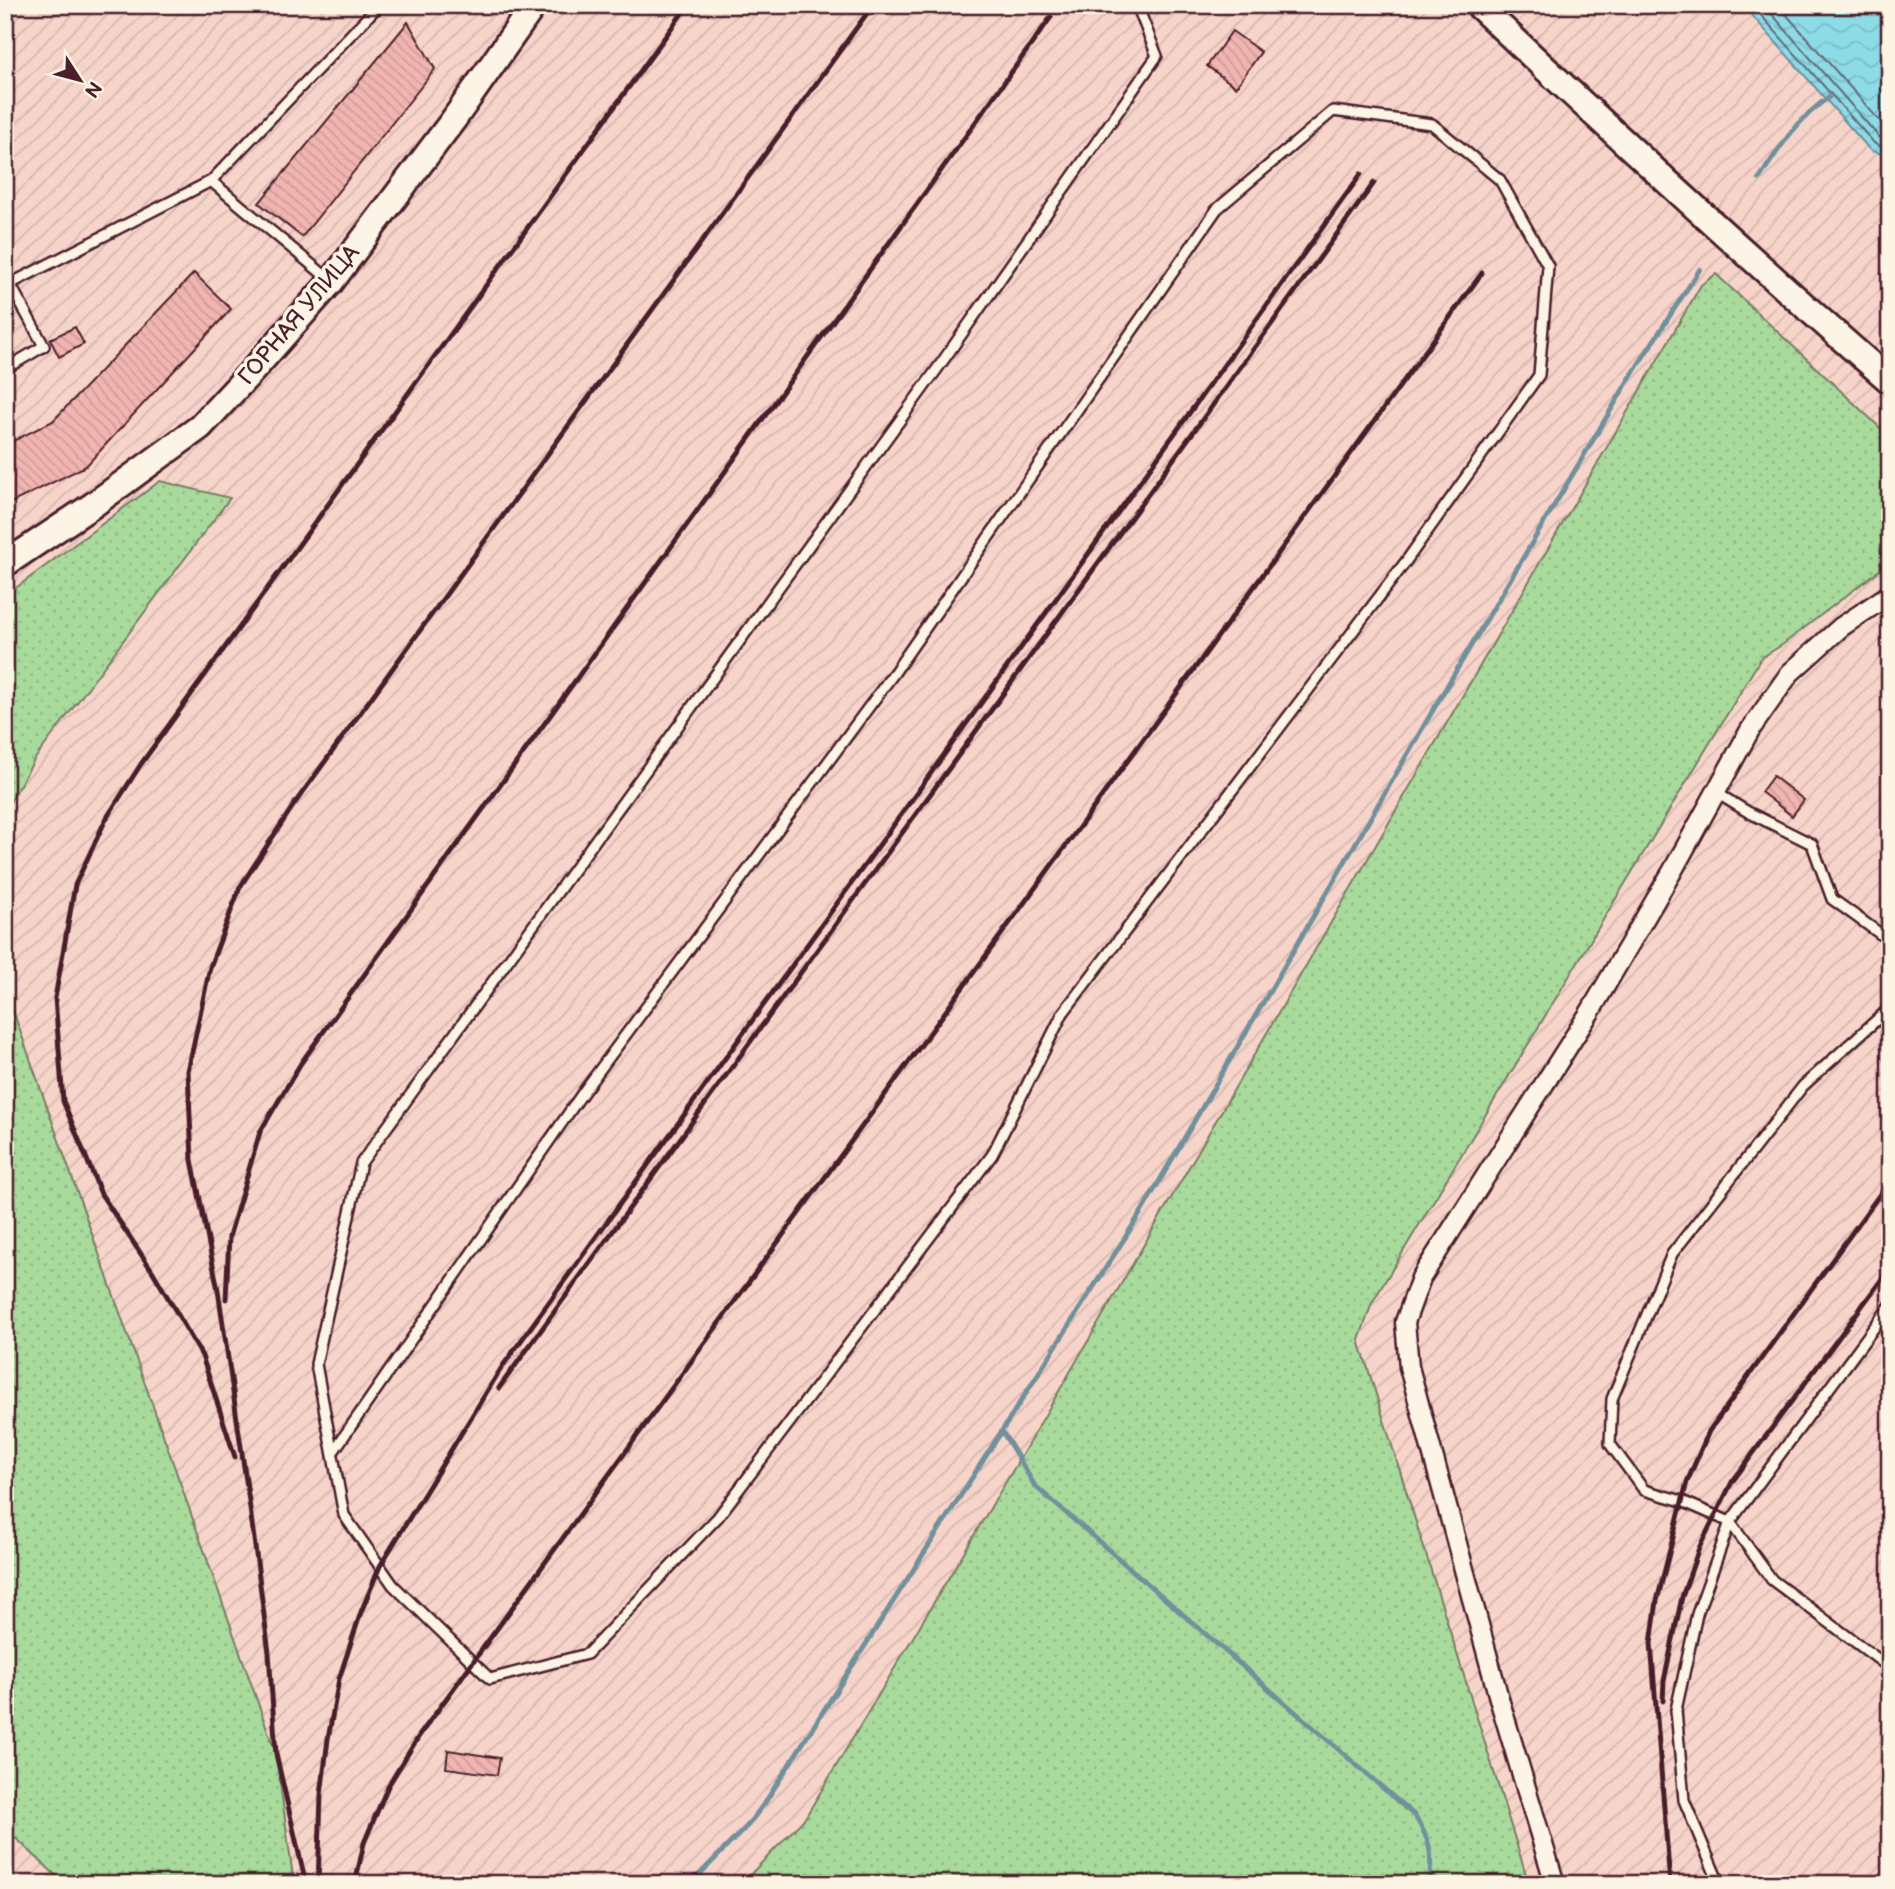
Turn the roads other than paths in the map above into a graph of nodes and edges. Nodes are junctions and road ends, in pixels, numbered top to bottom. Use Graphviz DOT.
graph roads {
  1 [pos="379,5"];
  2 [pos="534,5"];
  3 [pos="1137,5"];
  4 [pos="1478,5"];
  5 [pos="211,181"];
  6 [pos="8,279"];
  7 [pos="331,282"];
  8 [pos="5,369"];
  9 [pos="1890,381"];
  10 [pos="5,565"];
  11 [pos="1890,594"];
  12 [pos="1715,792"];
  13 [pos="1890,942"];
  14 [pos="1890,1008"];
  15 [pos="1890,1306"];
  16 [pos="332,1452"];
  17 [pos="1730,1522"];
  18 [pos="1890,1668"];
  19 [pos="1555,1884"];
  20 [pos="1726,1884"];
  1 -- 5 [label="lane"];
  2 -- 7 [label="street, ГОРНАЯ УЛИЦА"];
  3 -- 16 [label="lane"];
  4 -- 9 [label="street"];
  5 -- 6 [label="lane"];
  5 -- 7 [label="lane"];
  6 -- 8 [label="lane"];
  7 -- 10 [label="street, ГОРНАЯ УЛИЦА"];
  11 -- 12 [label="street"];
  12 -- 13 [label="lane"];
  12 -- 19 [label="street"];
  14 -- 17 [label="lane"];
  15 -- 17 [label="lane"];
  16 -- 16 [label="lane"];
  17 -- 18 [label="lane"];
  17 -- 20 [label="lane"];
}
